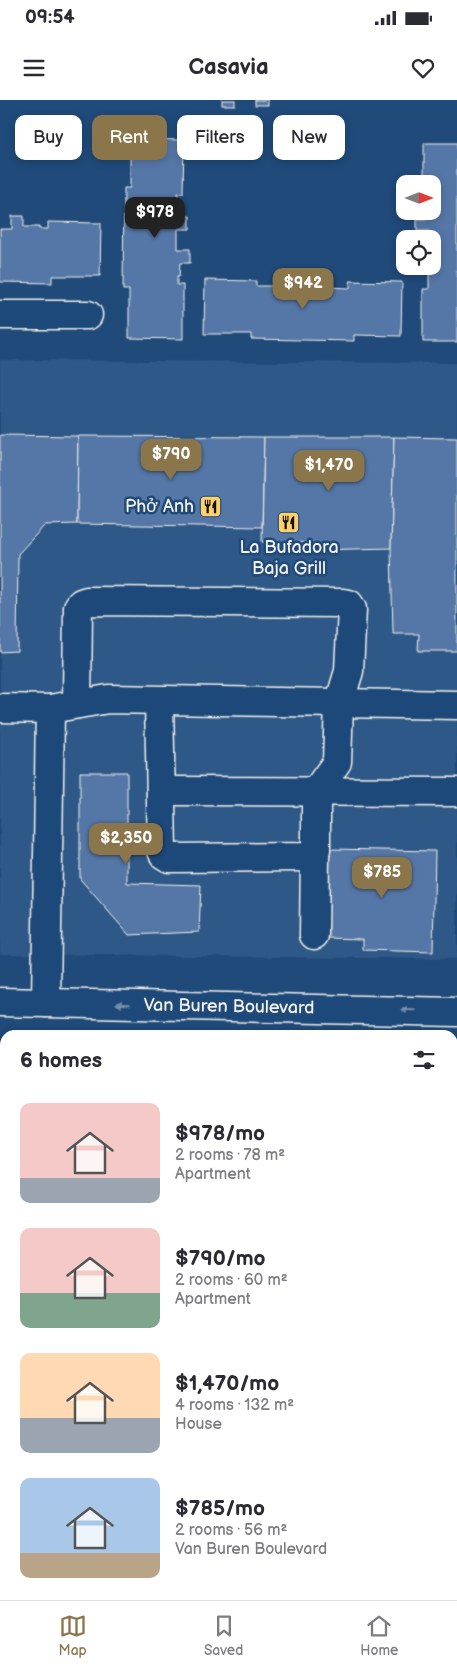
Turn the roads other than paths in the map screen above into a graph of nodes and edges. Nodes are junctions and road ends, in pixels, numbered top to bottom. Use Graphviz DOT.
graph roads {
  1 [pos="0,315"];
  2 [pos="88,315"];
  3 [pos="159,701"];
  4 [pos="77,704"];
  5 [pos="339,704"];
  6 [pos="457,705"];
  7 [pos="0,708"];
  8 [pos="50,708"];
  9 [pos="161,791"];
  10 [pos="316,792"];
  11 [pos="457,792"];
  12 [pos="315,854"];
  13 [pos="314,934"];
  14 [pos="0,1002"];
  15 [pos="46,1002"];
  16 [pos="457,1012"];
  1 -- 2 [label="main road"];
  3 -- 4 [label="main road"];
  3 -- 5 [label="main road"];
  3 -- 9 [label="main road"];
  4 -- 5 [label="main road"];
  4 -- 8 [label="main road"];
  5 -- 6 [label="main road"];
  5 -- 10 [label="main road"];
  7 -- 8 [label="main road"];
  8 -- 15 [label="main road"];
  9 -- 10 [label="main road"];
  9 -- 12 [label="main road"];
  10 -- 11 [label="main road"];
  10 -- 12 [label="main road"];
  12 -- 13 [label="main road"];
  14 -- 15 [label="main road, Van Buren Boulevard"];
  16 -- 15 [label="main road, Van Buren Boulevard, one-way"];
}
